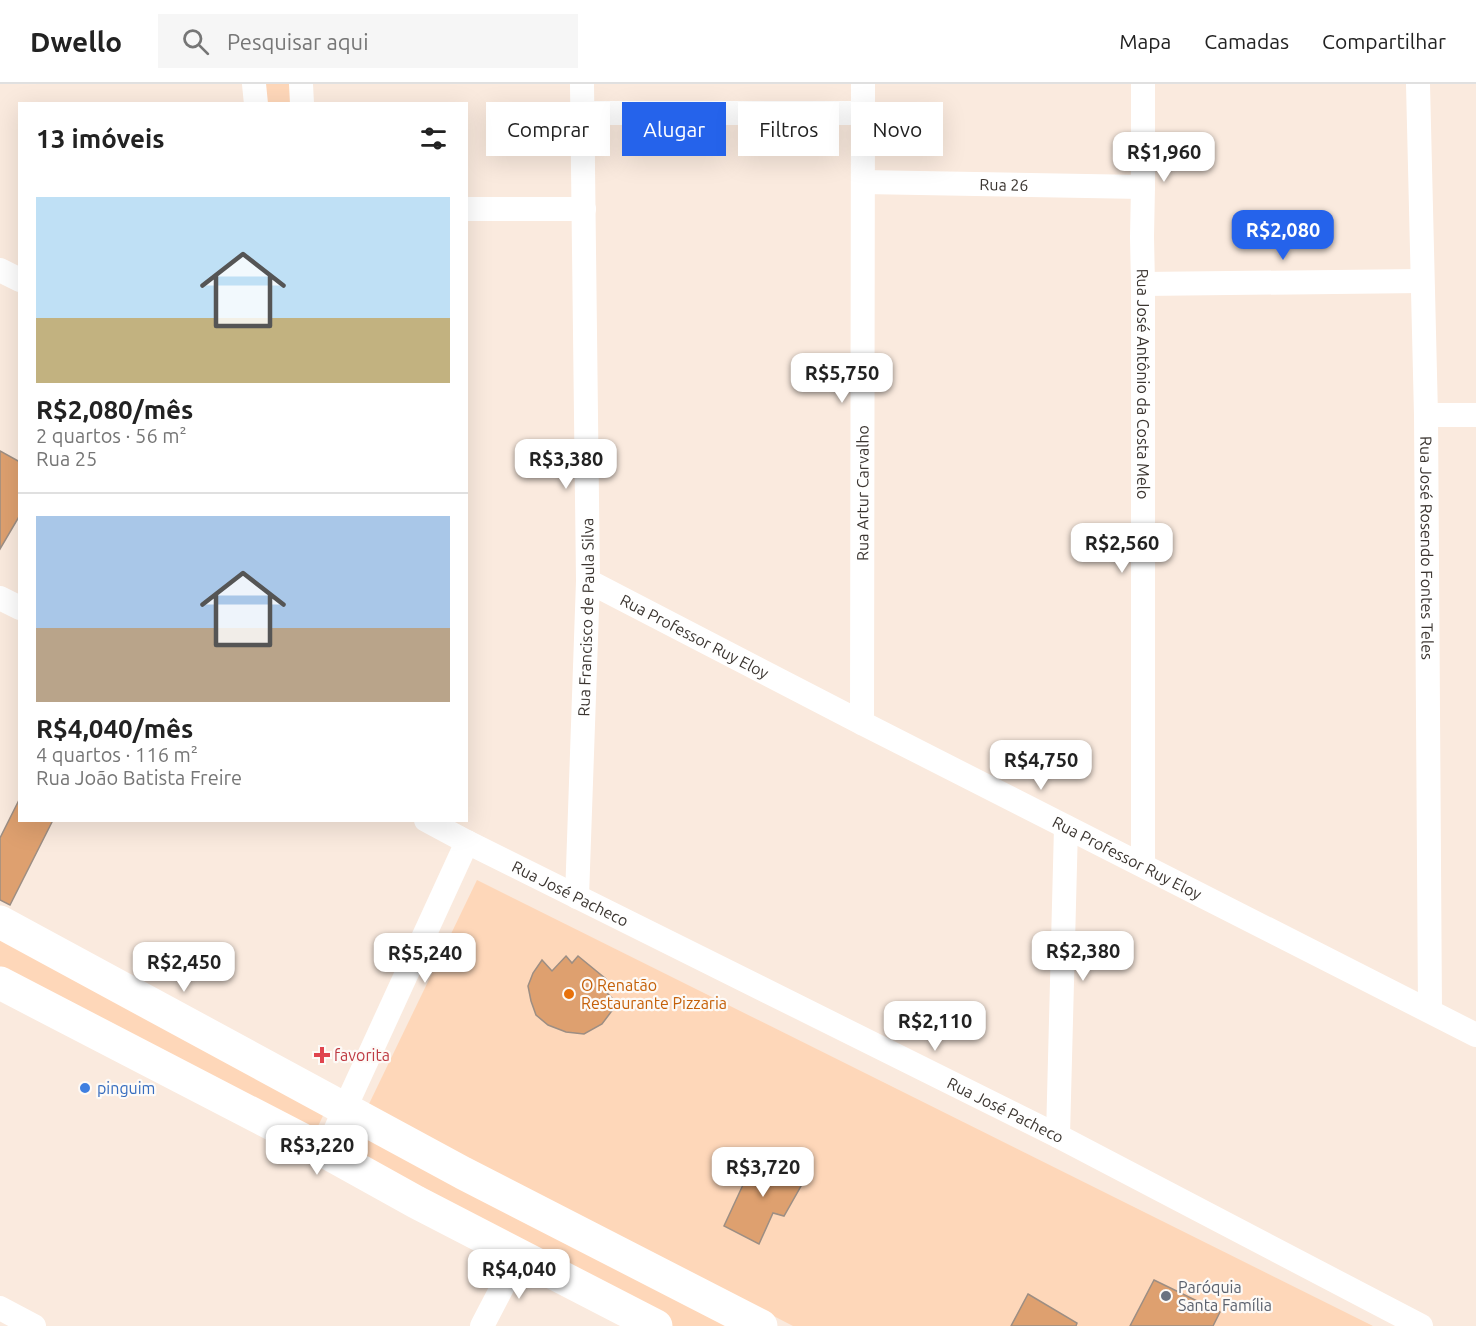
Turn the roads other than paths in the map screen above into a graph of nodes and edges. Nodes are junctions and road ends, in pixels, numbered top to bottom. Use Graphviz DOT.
graph roads {
  1 [pos="254,84"];
  2 [pos="301,84"];
  3 [pos="582,84"];
  4 [pos="863,84"];
  5 [pos="1143,84"];
  6 [pos="1418,84"];
  7 [pos="256,102"];
  8 [pos="302,102"];
  9 [pos="583,102"];
  10 [pos="863,102"];
  11 [pos="610,113"];
  12 [pos="851,113"];
  13 [pos="583,156"];
  14 [pos="863,156"];
  15 [pos="863,182"];
  16 [pos="1143,187"];
  17 [pos="468,209"];
  18 [pos="584,209"];
  19 [pos="0,270"];
  20 [pos="18,279"];
  21 [pos="1422,281"];
  22 [pos="1143,284"];
  23 [pos="1426,415"];
  24 [pos="1476,415"];
  25 [pos="588,581"];
  26 [pos="0,598"];
  27 [pos="18,607"];
  28 [pos="862,723"];
  29 [pos="430,822"];
  30 [pos="1066,827"];
  31 [pos="467,842"];
  32 [pos="1143,865"];
  33 [pos="577,897"];
  34 [pos="0,922"];
  35 [pos="0,983"];
  36 [pos="1430,1011"];
  37 [pos="1476,1035"];
  38 [pos="345,1108"];
  39 [pos="1058,1137"];
  40 [pos="326,1152"];
  41 [pos="519,1255"];
  42 [pos="0,1308"];
  43 [pos="34,1326"];
  44 [pos="482,1326"];
  45 [pos="657,1326"];
  46 [pos="761,1326"];
  47 [pos="1421,1326"];
  1 -- 7 [label="street"];
  2 -- 8 [label="street"];
  3 -- 9 [label="street, Rua Francisco de Paula Silva"];
  4 -- 10 [label="street, Rua Artur Carvalho"];
  5 -- 16 [label="street, Rua José Antônio da Costa Melo"];
  6 -- 21 [label="street, Rua José Rosendo Fontes Teles"];
  11 -- 12 [label="street"];
  13 -- 18 [label="street, Rua Francisco de Paula Silva"];
  14 -- 15 [label="street, Rua Artur Carvalho"];
  15 -- 16 [label="street, Rua 26"];
  15 -- 28 [label="street, Rua Artur Carvalho"];
  16 -- 22 [label="street, Rua José Antônio da Costa Melo"];
  17 -- 18 [label="street"];
  18 -- 25 [label="street, Rua Francisco de Paula Silva"];
  19 -- 20 [label="street"];
  21 -- 22 [label="street"];
  21 -- 23 [label="street, Rua José Rosendo Fontes Teles"];
  22 -- 32 [label="street, Rua José Antônio da Costa Melo"];
  23 -- 24 [label="street"];
  23 -- 36 [label="street, Rua José Rosendo Fontes Teles"];
  25 -- 28 [label="street, Rua Professor Ruy Eloy"];
  25 -- 33 [label="street, Rua Francisco de Paula Silva"];
  26 -- 27 [label="street"];
  28 -- 30 [label="street, Rua Professor Ruy Eloy"];
  29 -- 31 [label="street, Rua José Pacheco"];
  30 -- 32 [label="street, Rua Professor Ruy Eloy"];
  30 -- 39 [label="street"];
  31 -- 33 [label="street, Rua José Pacheco"];
  31 -- 38 [label="street"];
  32 -- 36 [label="street, Rua Professor Ruy Eloy"];
  33 -- 39 [label="street, Rua José Pacheco"];
  34 -- 38 [label="street"];
  35 -- 40 [label="street"];
  36 -- 37 [label="street, Rua Professor Ruy Eloy"];
  38 -- 40 [label="street"];
  38 -- 46 [label="street"];
  39 -- 47 [label="street, Rua José Pacheco"];
  40 -- 41 [label="street"];
  41 -- 44 [label="street"];
  41 -- 45 [label="street"];
  42 -- 43 [label="street"];
}
